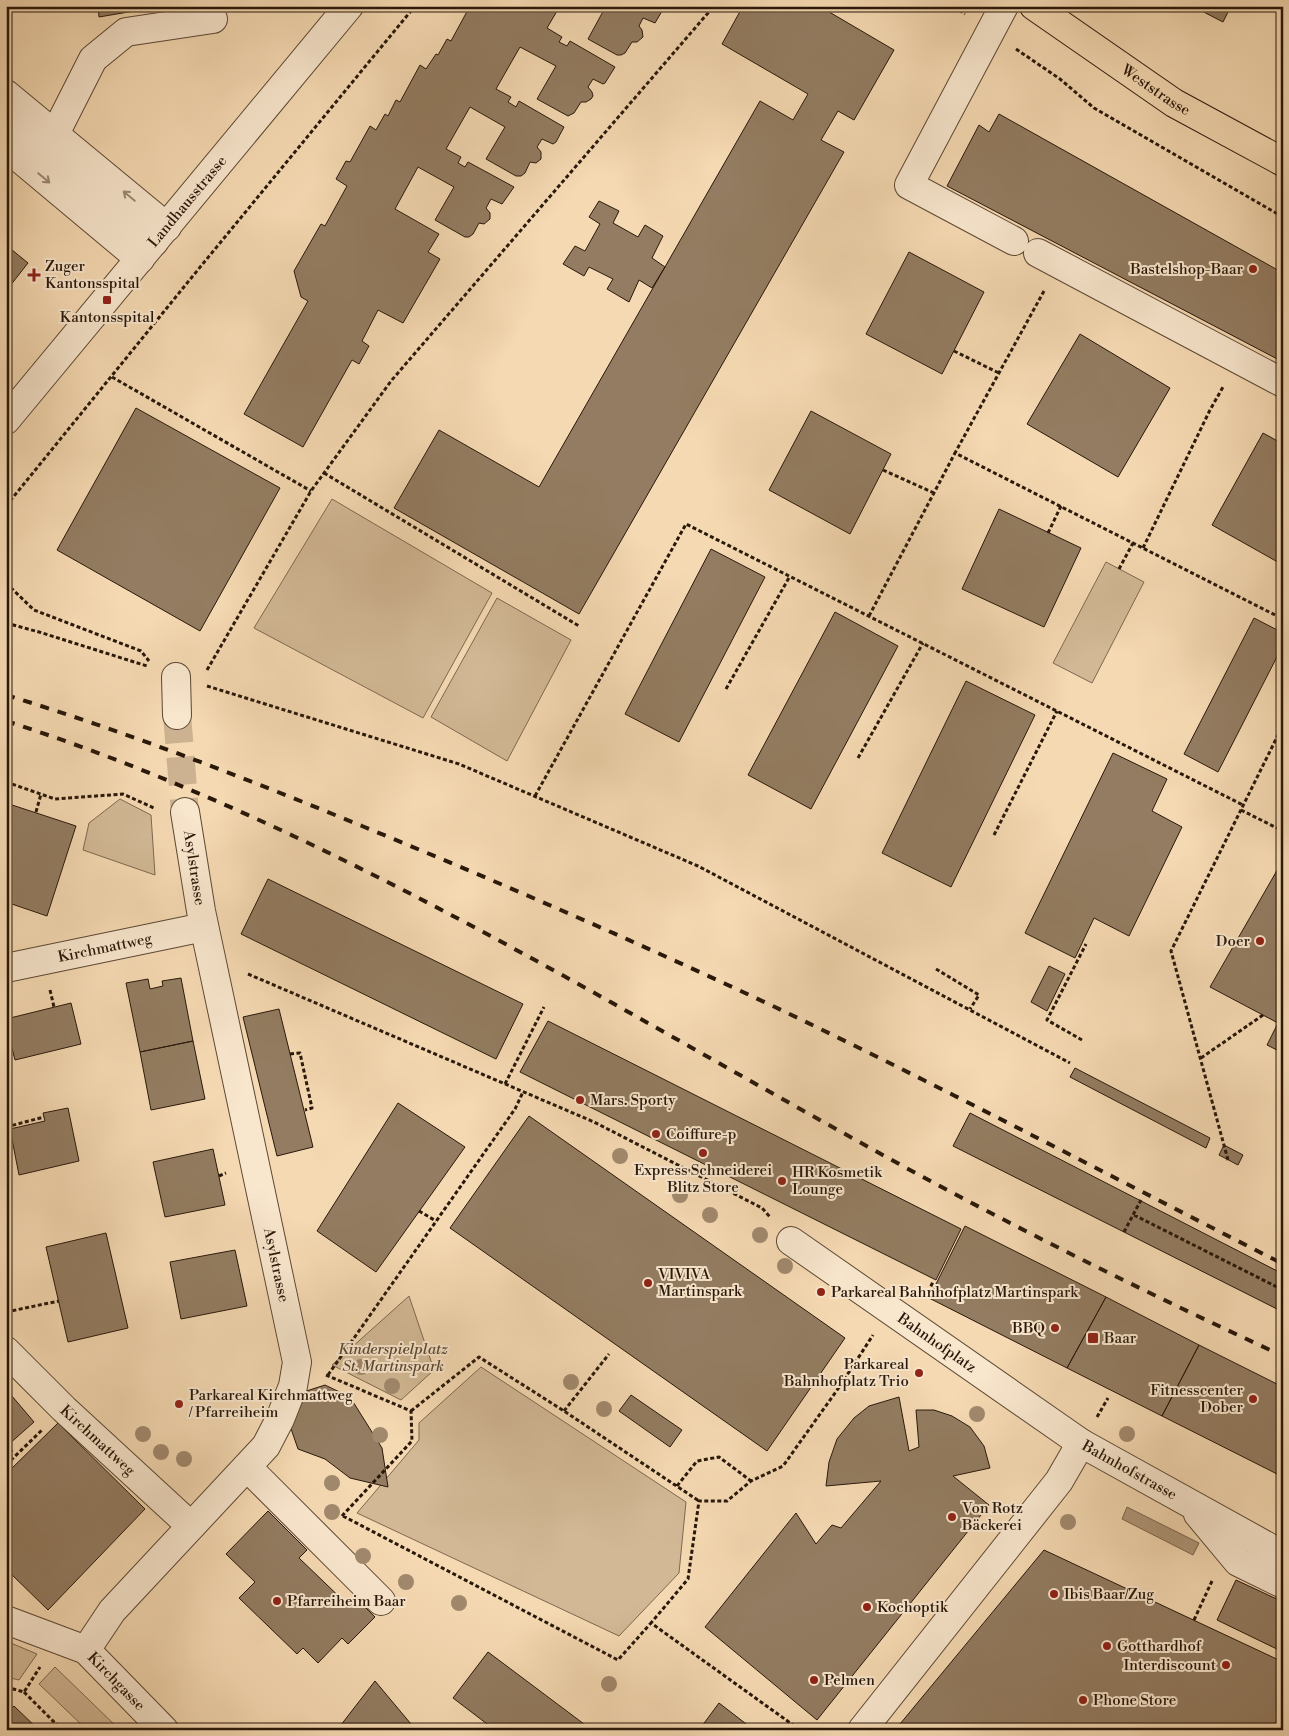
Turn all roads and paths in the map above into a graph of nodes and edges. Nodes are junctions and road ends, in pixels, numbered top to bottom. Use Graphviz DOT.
graph roads {
  1 [pos="349,6"];
  2 [pos="415,6"];
  3 [pos="714,6"];
  4 [pos="954,6"];
  5 [pos="1004,6"];
  6 [pos="1034,6"];
  7 [pos="213,19"];
  8 [pos="991,32"];
  9 [pos="6,94"];
  10 [pos="6,122"];
  11 [pos="55,134"];
  12 [pos="6,147"];
  13 [pos="1283,162"];
  14 [pos="1283,217"];
  15 [pos="1014,241"];
  16 [pos="154,243"];
  17 [pos="1038,253"];
  18 [pos="1039,300"];
  19 [pos="954,351"];
  20 [pos="999,373"];
  21 [pos="112,377"];
  22 [pos="1283,383"];
  23 [pos="1210,410"];
  24 [pos="6,420"];
  25 [pos="955,453"];
  26 [pos="883,470"];
  27 [pos="324,473"];
  28 [pos="311,491"];
  29 [pos="934,494"];
  30 [pos="6,506"];
  31 [pos="1061,506"];
  32 [pos="1048,533"];
  33 [pos="1133,543"];
  34 [pos="1143,548"];
  35 [pos="1119,569"];
  36 [pos="790,576"];
  37 [pos="6,583"];
  38 [pos="869,616"];
  39 [pos="1283,618"];
  40 [pos="6,623"];
  41 [pos="579,626"];
  42 [pos="923,643"];
  43 [pos="177,677"];
  44 [pos="726,689"];
  45 [pos="1057,711"];
  46 [pos="177,715"];
  47 [pos="1283,725"];
  48 [pos="858,758"];
  49 [pos="6,782"];
  50 [pos="41,794"];
  51 [pos="535,796"];
  52 [pos="1243,805"];
  53 [pos="157,809"];
  54 [pos="1240,810"];
  55 [pos="36,812"];
  56 [pos="185,812"];
  57 [pos="1283,831"];
  58 [pos="994,835"];
  59 [pos="204,927"];
  60 [pos="1086,944"];
  61 [pos="212,958"];
  62 [pos="6,968"];
  63 [pos="936,969"];
  64 [pos="544,1007"];
  65 [pos="970,1009"];
  66 [pos="1263,1015"];
  67 [pos="1082,1040"];
  68 [pos="290,1054"];
  69 [pos="1201,1058"];
  70 [pos="1070,1063"];
  71 [pos="505,1084"];
  72 [pos="523,1092"];
  73 [pos="305,1110"];
  74 [pos="44,1117"];
  75 [pos="6,1127"];
  76 [pos="1228,1160"];
  77 [pos="1141,1200"];
  78 [pos="419,1211"];
  79 [pos="1134,1215"];
  80 [pos="436,1221"];
  81 [pos="1124,1232"];
  82 [pos="791,1241"];
  83 [pos="1283,1290"];
  84 [pos="59,1301"];
  85 [pos="889,1309"];
  86 [pos="6,1312"];
  87 [pos="6,1351"];
  88 [pos="608,1354"];
  89 [pos="322,1373"];
  90 [pos="328,1376"];
  91 [pos="64,1409"];
  92 [pos="411,1410"];
  93 [pos="564,1411"];
  94 [pos="1081,1443"];
  95 [pos="6,1465"];
  96 [pos="247,1467"];
  97 [pos="751,1481"];
  98 [pos="677,1486"];
  99 [pos="699,1501"];
  100 [pos="1190,1503"];
  101 [pos="335,1509"];
  102 [pos="342,1516"];
  103 [pos="191,1526"];
  104 [pos="1227,1549"];
  105 [pos="1283,1555"];
  106 [pos="1282,1582"];
  107 [pos="381,1601"];
  108 [pos="6,1620"];
  109 [pos="1194,1620"];
  110 [pos="651,1623"];
  111 [pos="59,1640"];
  112 [pos="86,1650"];
  113 [pos="6,1687"];
  114 [pos="24,1692"];
  115 [pos="62,1730"];
  116 [pos="164,1730"];
  117 [pos="800,1730"];
  118 [pos="862,1730"];
  1 -- 16 [label="street, Landhausstrasse"];
  2 -- 21 [label="path"];
  3 -- 27 [label="path"];
  4 -- 8 [label="path"];
  5 -- 8 [label="street"];
  6 -- 13 [label="main road, Weststrasse"];
  7 -- 11 [label="street"];
  8 -- 14 [label="path"];
  8 -- 15 [label="street"];
  9 -- 11 [label="street"];
  10 -- 16 [label="street"];
  16 -- 11 [label="street, one-way"];
  12 -- 16 [label="street, one-way"];
  16 -- 24 [label="street, Landhausstrasse"];
  17 -- 22 [label="street"];
  18 -- 20 [label="path"];
  19 -- 20 [label="path"];
  20 -- 25 [label="path"];
  21 -- 28 [label="path"];
  21 -- 30 [label="path"];
  23 -- 34 [label="path"];
  25 -- 29 [label="path"];
  25 -- 31 [label="path"];
  26 -- 29 [label="path"];
  27 -- 28 [label="path"];
  27 -- 41 [label="path"];
  28 -- 43 [label="path"];
  29 -- 38 [label="path"];
  31 -- 32 [label="path"];
  31 -- 33 [label="path"];
  33 -- 34 [label="path"];
  33 -- 35 [label="path"];
  34 -- 39 [label="path"];
  36 -- 38 [label="path"];
  36 -- 44 [label="path"];
  36 -- 51 [label="path"];
  37 -- 43 [label="path"];
  38 -- 42 [label="path"];
  40 -- 43 [label="path"];
  42 -- 45 [label="path"];
  42 -- 48 [label="path"];
  43 -- 46 [label="street"];
  43 -- 51 [label="path"];
  45 -- 52 [label="path"];
  45 -- 58 [label="path"];
  47 -- 52 [label="path"];
  49 -- 50 [label="path"];
  50 -- 53 [label="path"];
  50 -- 55 [label="path"];
  51 -- 65 [label="path"];
  52 -- 54 [label="path"];
  54 -- 57 [label="path"];
  54 -- 69 [label="path"];
  56 -- 59 [label="street, Asylstrasse"];
  59 -- 61 [label="street, Asylstrasse"];
  59 -- 62 [label="street, Kirchmattweg"];
  60 -- 67 [label="path"];
  61 -- 71 [label="path"];
  61 -- 96 [label="street, Asylstrasse"];
  63 -- 65 [label="path"];
  64 -- 71 [label="path"];
  65 -- 70 [label="path"];
  66 -- 69 [label="path"];
  68 -- 73 [label="path"];
  69 -- 76 [label="path"];
  71 -- 72 [label="path"];
  72 -- 80 [label="path"];
  72 -- 82 [label="path"];
  74 -- 75 [label="path"];
  77 -- 79 [label="path"];
  78 -- 80 [label="path"];
  79 -- 81 [label="path"];
  79 -- 83 [label="path"];
  80 -- 90 [label="path"];
  82 -- 85 [label="street, Bahnhofplatz"];
  84 -- 86 [label="path"];
  85 -- 94 [label="street, Bahnhofplatz"];
  85 -- 97 [label="path"];
  87 -- 91 [label="street, Kirchmattweg"];
  88 -- 93 [label="path"];
  89 -- 90 [label="path"];
  90 -- 92 [label="path"];
  91 -- 95 [label="path"];
  91 -- 103 [label="street, Kirchmattweg"];
  92 -- 93 [label="path"];
  92 -- 102 [label="path"];
  93 -- 98 [label="path"];
  94 -- 100 [label="street, Bahnhofstrasse"];
  94 -- 118 [label="street, Bahnhofstrasse"];
  96 -- 103 [label="street, Asylstrasse"];
  96 -- 107 [label="street"];
  97 -- 98 [label="path"];
  97 -- 99 [label="path"];
  98 -- 99 [label="path"];
  99 -- 110 [label="path"];
  100 -- 104 [label="street"];
  100 -- 105 [label="street, Bahnhofstrasse"];
  101 -- 102 [label="path"];
  102 -- 110 [label="path"];
  103 -- 112 [label="street, Asylstrasse"];
  104 -- 106 [label="street"];
  104 -- 109 [label="path"];
  108 -- 111 [label="street, Kirchgasse"];
  110 -- 117 [label="path"];
  111 -- 112 [label="street, Kirchgasse"];
  111 -- 114 [label="path"];
  112 -- 116 [label="street, Kirchgasse"];
  113 -- 114 [label="path"];
  114 -- 115 [label="path"];
}
